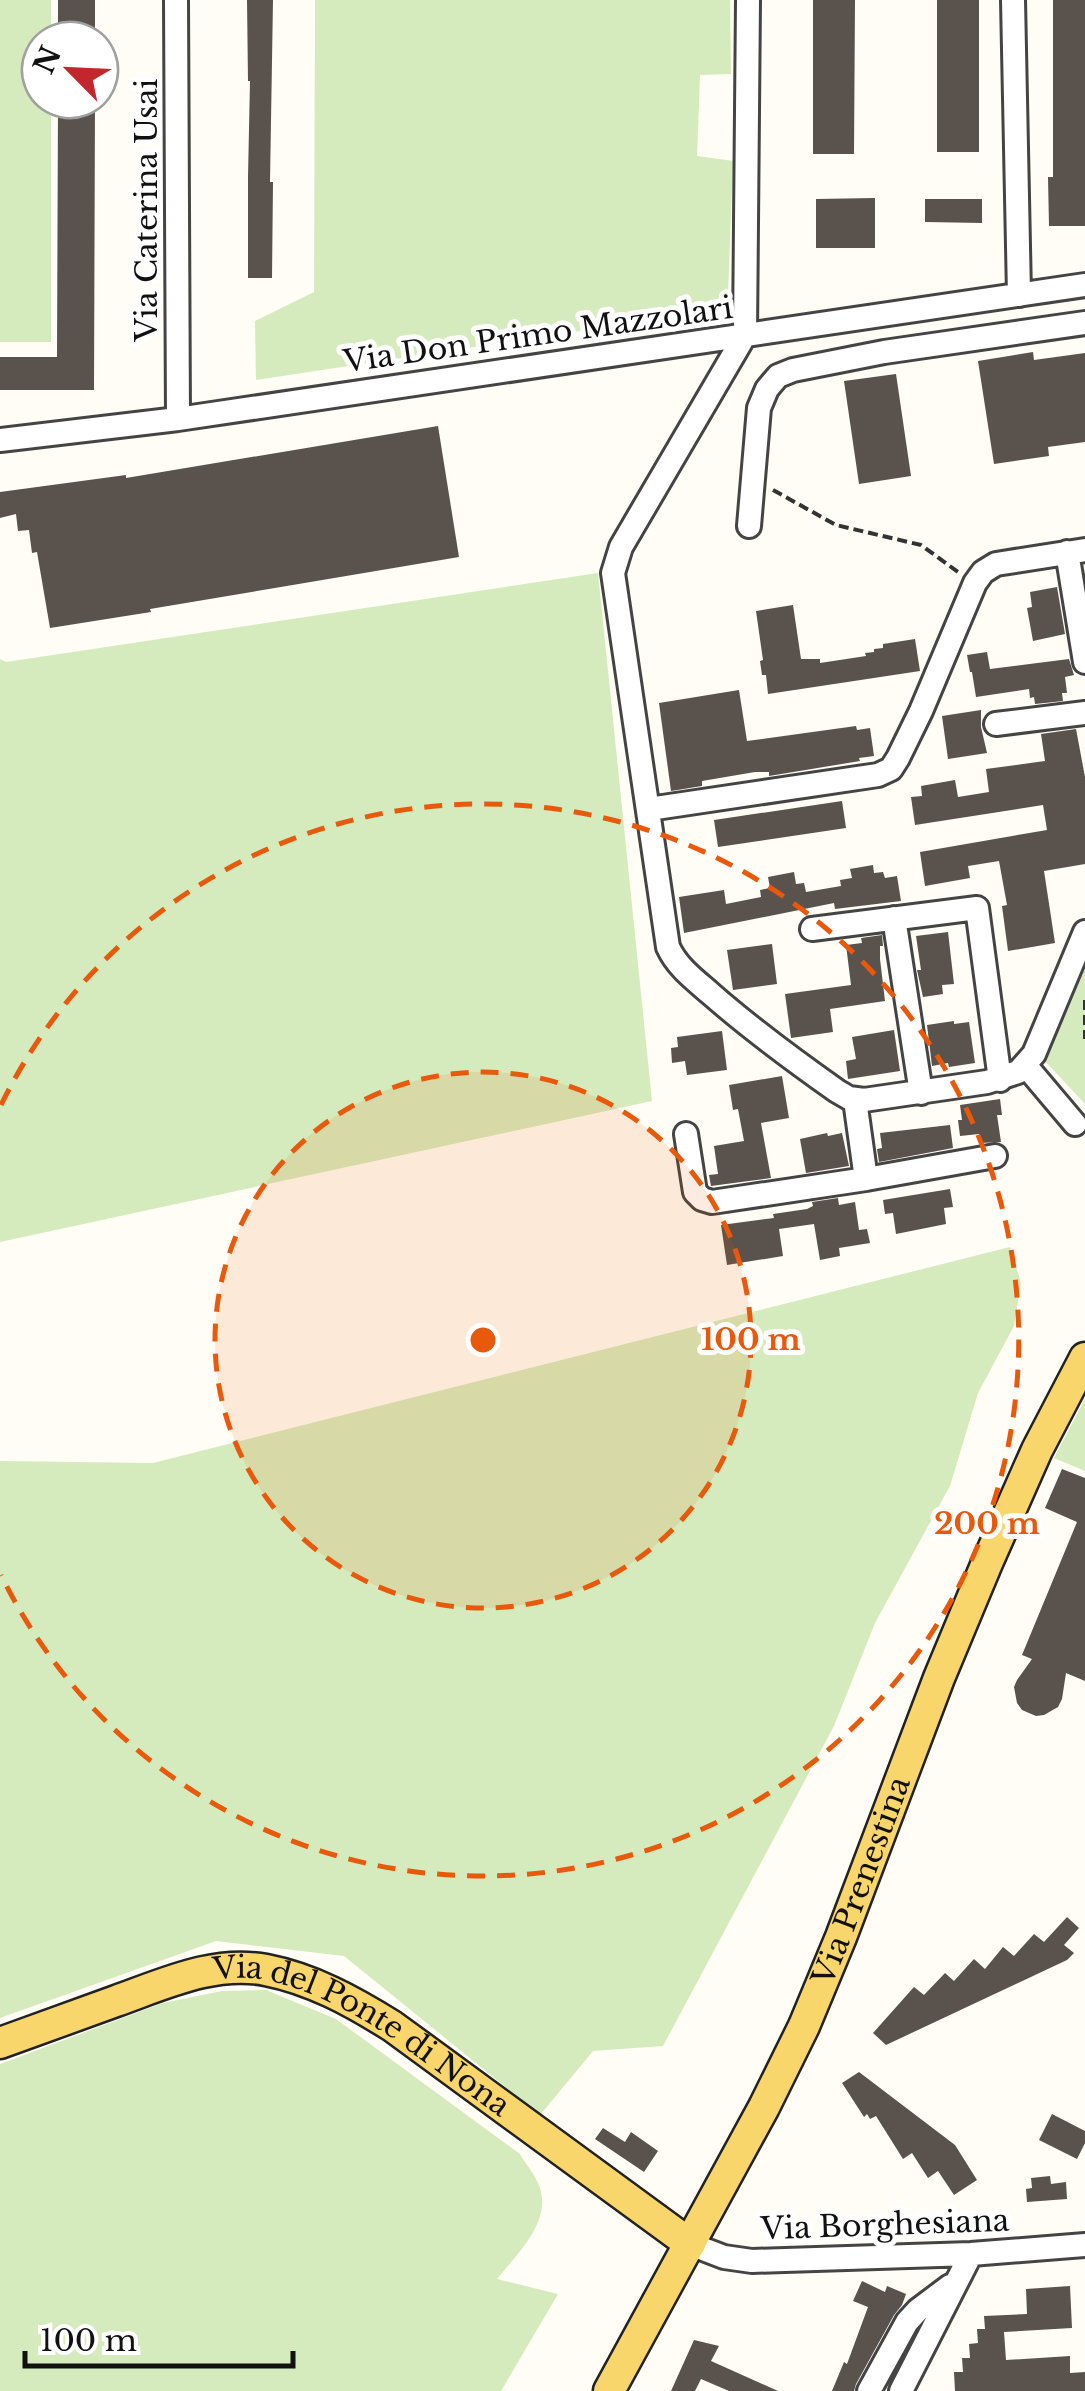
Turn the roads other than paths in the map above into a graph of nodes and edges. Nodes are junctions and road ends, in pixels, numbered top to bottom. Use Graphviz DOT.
graph roads {
  1 [pos="176,0"];
  2 [pos="748,0"];
  3 [pos="1013,0"];
  4 [pos="1085,285"];
  5 [pos="1019,295"];
  6 [pos="1085,323"];
  7 [pos="745,335"];
  8 [pos="178,419"];
  9 [pos="0,440"];
  10 [pos="749,526"];
  11 [pos="1076,551"];
  12 [pos="1085,662"];
  13 [pos="1085,713"];
  14 [pos="996,724"];
  15 [pos="649,809"];
  16 [pos="894,918"];
  17 [pos="812,929"];
  18 [pos="1085,932"];
  19 [pos="1026,1066"];
  20 [pos="1000,1080"];
  21 [pos="921,1093"];
  22 [pos="855,1100"];
  23 [pos="1075,1124"];
  24 [pos="686,1134"];
  25 [pos="995,1156"];
  26 [pos="866,1179"];
  27 [pos="1085,1358"];
  28 [pos="0,2043"];
  29 [pos="690,2244"];
  30 [pos="1085,2246"];
  31 [pos="971,2254"];
  32 [pos="957,2281"];
  33 [pos="609,2391"];
  34 [pos="870,2391"];
  35 [pos="902,2391"];
  1 -- 8 [label="street, Via Caterina Usai"];
  2 -- 7 [label="street"];
  3 -- 5 [label="street"];
  4 -- 5 [label="street, Via Don Primo Mazzolari"];
  5 -- 7 [label="street, Via Don Primo Mazzolari"];
  6 -- 10 [label="street"];
  7 -- 8 [label="street, Via Don Primo Mazzolari"];
  7 -- 15 [label="street"];
  8 -- 9 [label="street, Via Don Primo Mazzolari"];
  11 -- 12 [label="street"];
  11 -- 15 [label="street"];
  13 -- 14 [label="street"];
  15 -- 22 [label="street"];
  16 -- 17 [label="street"];
  16 -- 20 [label="street"];
  16 -- 21 [label="street"];
  18 -- 19 [label="street"];
  19 -- 20 [label="street"];
  19 -- 23 [label="street"];
  20 -- 21 [label="street"];
  21 -- 22 [label="street"];
  22 -- 26 [label="street"];
  24 -- 26 [label="street"];
  25 -- 26 [label="street"];
  27 -- 29 [label="main road, Via Prenestina"];
  28 -- 29 [label="main road, Via del Ponte di Nona"];
  29 -- 31 [label="street, Via Borghesiana"];
  29 -- 33 [label="main road, Via Prenestina"];
  30 -- 31 [label="street, Via Borghesiana"];
  31 -- 32 [label="street"];
  32 -- 34 [label="street"];
  32 -- 35 [label="street"];
}
